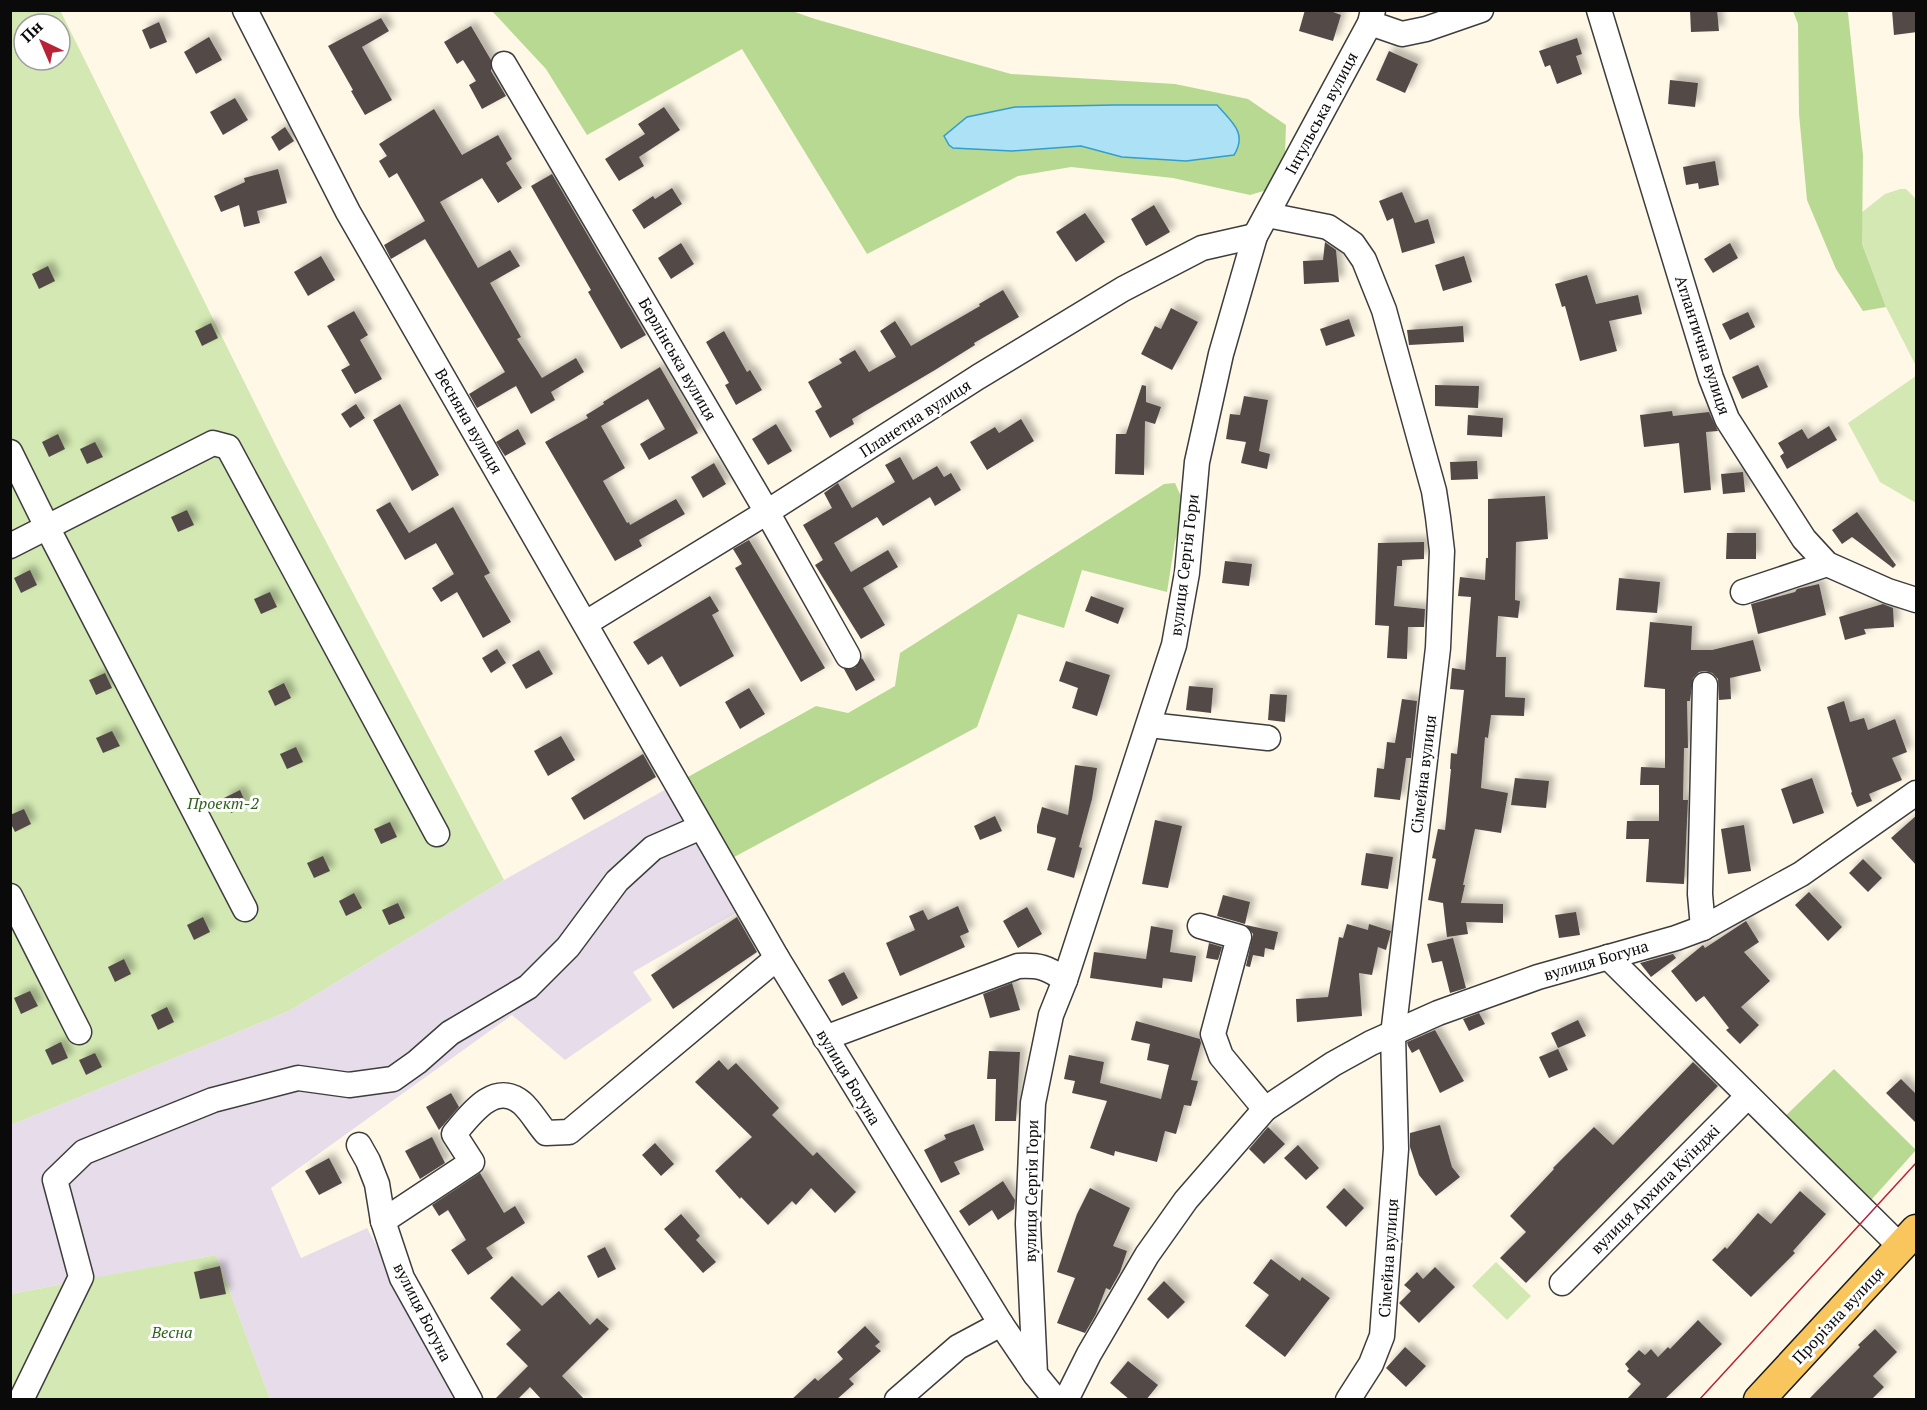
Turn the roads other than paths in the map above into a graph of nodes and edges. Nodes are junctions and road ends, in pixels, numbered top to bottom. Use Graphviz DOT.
graph roads {
  1 [pos="245,10"];
  2 [pos="1481,10"];
  3 [pos="1599,10"];
  4 [pos="1371,17"];
  5 [pos="504,64"];
  6 [pos="1267,215"];
  7 [pos="1255,236"];
  8 [pos="10,452"];
  9 [pos="767,512"];
  10 [pos="47,527"];
  11 [pos="10,546"];
  12 [pos="1827,564"];
  13 [pos="1743,592"];
  14 [pos="1917,600"];
  15 [pos="585,623"];
  16 [pos="849,656"];
  17 [pos="1706,685"];
  18 [pos="1149,725"];
  19 [pos="1268,738"];
  20 [pos="1917,793"];
  21 [pos="701,827"];
  22 [pos="437,834"];
  23 [pos="10,896"];
  24 [pos="245,909"];
  25 [pos="1200,926"];
  26 [pos="1703,928"];
  27 [pos="1608,957"];
  28 [pos="777,958"];
  29 [pos="1065,980"];
  30 [pos="79,1032"];
  31 [pos="1393,1035"];
  32 [pos="825,1038"];
  33 [pos="1748,1096"];
  34 [pos="1265,1109"];
  35 [pos="359,1145"];
  36 [pos="383,1221"];
  37 [pos="1909,1239"];
  38 [pos="1562,1283"];
  39 [pos="1000,1324"];
  40 [pos="1035,1374"];
  41 [pos="21,1400"];
  42 [pos="470,1400"];
  43 [pos="897,1400"];
  44 [pos="1056,1400"];
  45 [pos="1065,1400"];
  46 [pos="1348,1400"];
  47 [pos="1759,1400"];
  1 -- 15 [label="street, Весняна вулиця"];
  2 -- 4 [label="street"];
  3 -- 12 [label="street, Атлантична вулиця"];
  4 -- 6 [label="street, Інгульська вулиця"];
  5 -- 9 [label="street, Берлінська вулиця"];
  6 -- 7 [label="street, вулиця Сергія Гори"];
  6 -- 31 [label="street, Сімейна вулиця"];
  7 -- 9 [label="street, Планетна вулиця"];
  7 -- 18 [label="street, вулиця Сергія Гори"];
  8 -- 10 [label="street"];
  9 -- 15 [label="street, Планетна вулиця"];
  9 -- 16 [label="street, Берлінська вулиця"];
  10 -- 11 [label="street"];
  10 -- 22 [label="street"];
  10 -- 24 [label="street"];
  12 -- 13 [label="street"];
  12 -- 14 [label="street, Атлантична вулиця"];
  15 -- 21 [label="street, Весняна вулиця"];
  17 -- 26 [label="street"];
  18 -- 19 [label="street"];
  18 -- 29 [label="street, вулиця Сергія Гори"];
  20 -- 26 [label="street, вулиця Богуна"];
  21 -- 28 [label="street, вулиця Богуна"];
  21 -- 41 [label="street"];
  23 -- 30 [label="street"];
  25 -- 34 [label="street"];
  26 -- 27 [label="street, вулиця Богуна"];
  27 -- 31 [label="street, вулиця Богуна"];
  27 -- 33 [label="street"];
  28 -- 32 [label="street, вулиця Богуна"];
  28 -- 36 [label="street"];
  29 -- 32 [label="street"];
  29 -- 40 [label="street, вулиця Сергія Гори"];
  31 -- 34 [label="street, вулиця Богуна"];
  31 -- 46 [label="street, Сімейна вулиця"];
  32 -- 39 [label="street, вулиця Богуна"];
  33 -- 37 [label="street"];
  33 -- 38 [label="street, вулиця Архипа Куїнджі"];
  34 -- 45 [label="street, вулиця Богуна"];
  35 -- 36 [label="street, вулиця Богуна"];
  36 -- 42 [label="street, вулиця Богуна"];
  37 -- 47 [label="main road, Прорізна вулиця"];
  39 -- 40 [label="street, вулиця Богуна"];
  39 -- 43 [label="street"];
  40 -- 44 [label="street"];
}
